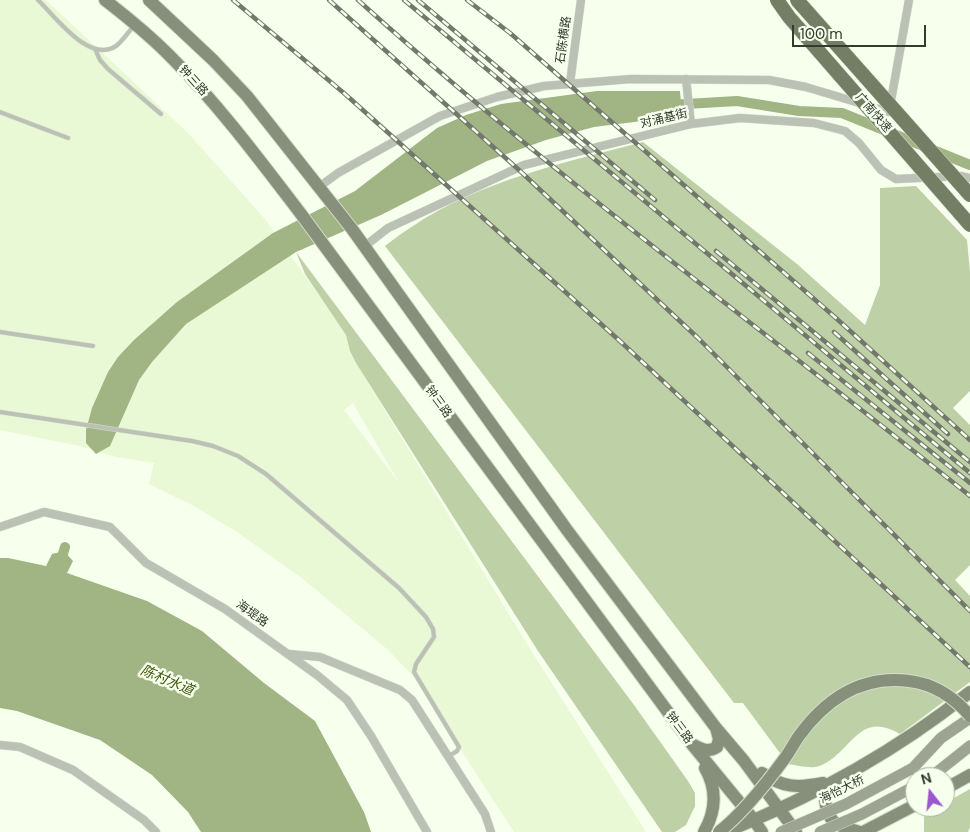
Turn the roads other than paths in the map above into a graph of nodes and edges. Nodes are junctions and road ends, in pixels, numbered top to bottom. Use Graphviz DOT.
graph roads {
  1 [pos="38,0"];
  2 [pos="105,0"];
  3 [pos="149,0"];
  4 [pos="581,0"];
  5 [pos="777,0"];
  6 [pos="797,0"];
  7 [pos="910,0"];
  8 [pos="136,24"];
  9 [pos="95,49"];
  10 [pos="686,79"];
  11 [pos="570,83"];
  12 [pos="0,112"];
  13 [pos="161,114"];
  14 [pos="691,121"];
  15 [pos="68,138"];
  16 [pos="970,178"];
  17 [pos="319,187"];
  18 [pos="970,195"];
  19 [pos="970,225"];
  20 [pos="365,246"];
  21 [pos="0,332"];
  22 [pos="92,346"];
  23 [pos="0,412"];
  24 [pos="0,527"];
  25 [pos="288,654"];
  26 [pos="970,692"];
  27 [pos="970,717"];
  28 [pos="716,728"];
  29 [pos="690,742"];
  30 [pos="0,745"];
  31 [pos="970,746"];
  32 [pos="447,757"];
  33 [pos="744,761"];
  34 [pos="943,767"];
  35 [pos="970,775"];
  36 [pos="837,781"];
  37 [pos="955,783"];
  38 [pos="905,791"];
  39 [pos="779,809"];
  40 [pos="905,810"];
  41 [pos="754,820"];
  42 [pos="883,821"];
  43 [pos="156,832"];
  44 [pos="427,832"];
  45 [pos="491,832"];
  46 [pos="704,832"];
  47 [pos="719,832"];
  48 [pos="725,832"];
  49 [pos="762,832"];
  50 [pos="781,832"];
  51 [pos="796,832"];
  52 [pos="820,832"];
  53 [pos="861,832"];
  54 [pos="869,832"];
  1 -- 9 [label="lane"];
  2 -- 8 [label="main road, 钟三路"];
  3 -- 17 [label="main road"];
  4 -- 11 [label="street, 石陈横路"];
  5 -- 19 [label="highway, 广南快速, bridge"];
  6 -- 18 [label="highway, 广南快速, bridge"];
  7 -- 10 [label="street"];
  8 -- 9 [label="lane"];
  8 -- 29 [label="main road, 钟三路"];
  9 -- 13 [label="lane"];
  10 -- 11 [label="street"];
  10 -- 14 [label="street"];
  11 -- 17 [label="street"];
  12 -- 15 [label="lane"];
  14 -- 16 [label="street, 对涌基街"];
  14 -- 20 [label="street, 对涌基街"];
  17 -- 20 [label="main road"];
  20 -- 28 [label="main road"];
  21 -- 22 [label="lane"];
  23 -- 32 [label="lane"];
  24 -- 25 [label="street, 海堤路"];
  25 -- 32 [label="street"];
  25 -- 44 [label="street, 海堤路"];
  26 -- 36 [label="main road"];
  27 -- 47 [label="main road, bridge"];
  27 -- 50 [label="street, 海怡大桥, bridge"];
  28 -- 29 [label="main road"];
  28 -- 33 [label="main road"];
  29 -- 41 [label="main road, 钟三路"];
  29 -- 46 [label="main road"];
  30 -- 43 [label="street"];
  31 -- 34 [label="street"];
  32 -- 45 [label="street"];
  33 -- 36 [label="main road"];
  33 -- 39 [label="main road"];
  35 -- 37 [label="main road"];
  36 -- 39 [label="main road"];
  36 -- 53 [label="main road"];
  38 -- 52 [label="street, bridge"];
  39 -- 41 [label="main road"];
  39 -- 51 [label="main road"];
  40 -- 42 [label="main road"];
  41 -- 48 [label="main road"];
  41 -- 49 [label="main road, 钟三路"];
  42 -- 53 [label="main road"];
  42 -- 54 [label="main road"];
}
